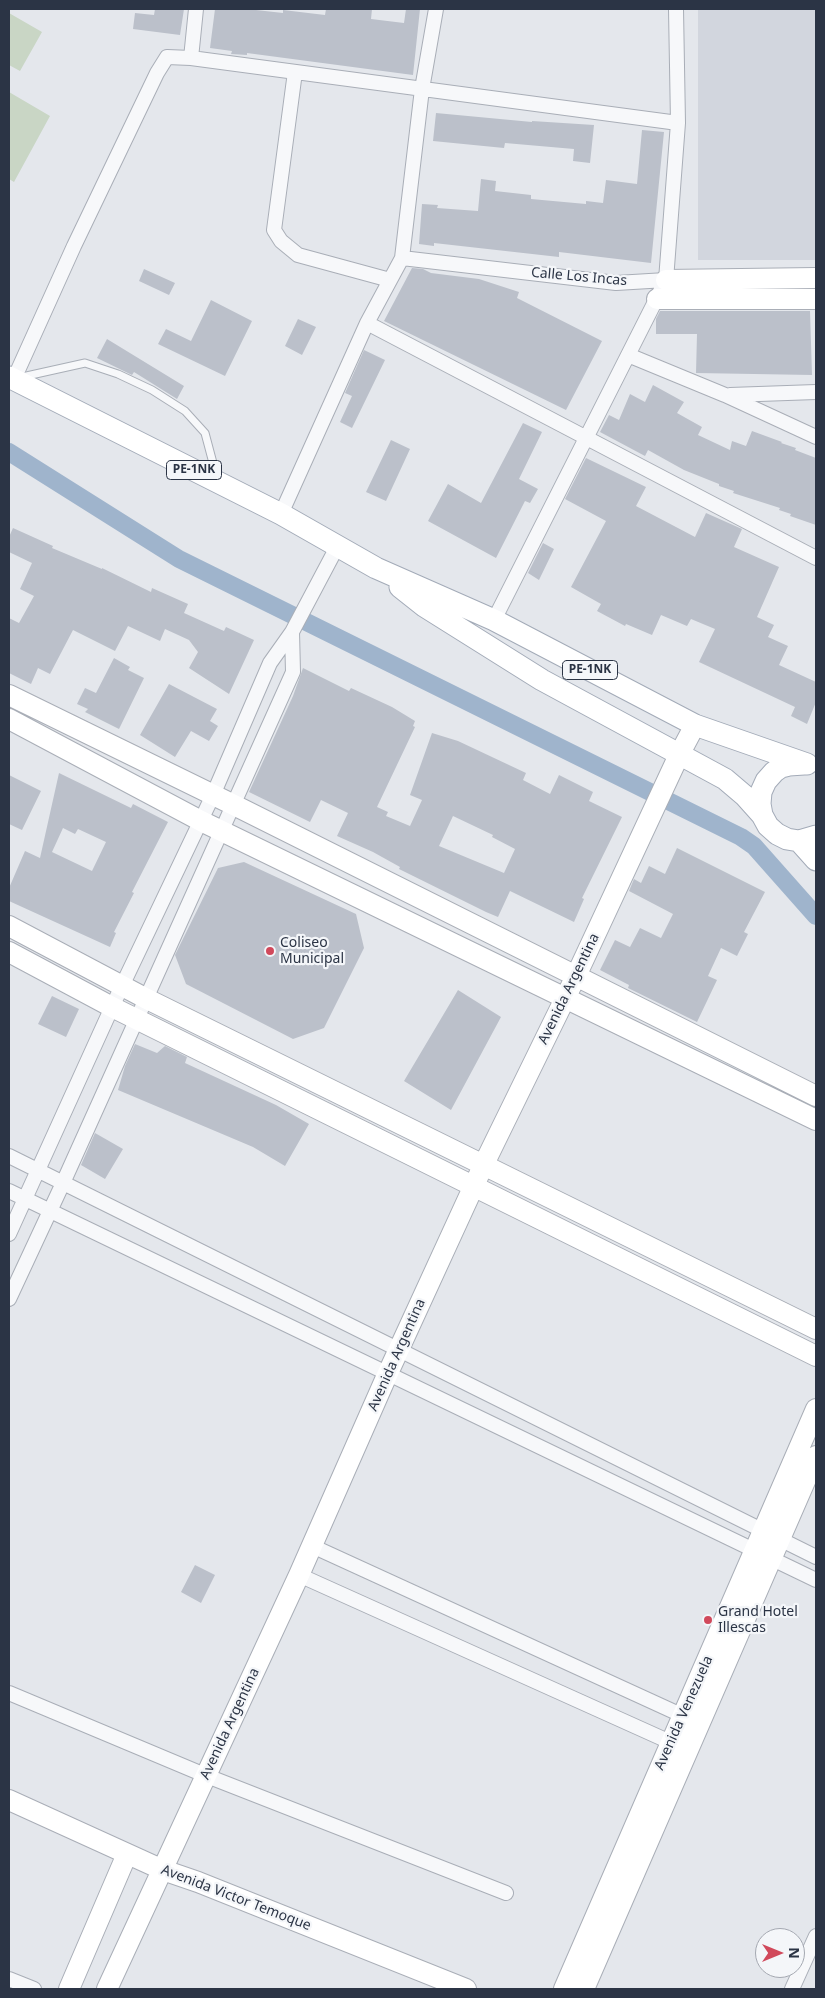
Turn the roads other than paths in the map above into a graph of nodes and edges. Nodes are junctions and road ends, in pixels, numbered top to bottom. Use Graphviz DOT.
graph roads {
  1 [pos="196,9"];
  2 [pos="436,9"];
  3 [pos="676,9"];
  4 [pos="191,58"];
  5 [pos="295,72"];
  6 [pos="422,89"];
  7 [pos="678,123"];
  8 [pos="402,258"];
  9 [pos="816,278"];
  10 [pos="390,280"];
  11 [pos="666,280"];
  12 [pos="657,299"];
  13 [pos="816,299"];
  14 [pos="367,323"];
  15 [pos="628,355"];
  16 [pos="11,378"];
  17 [pos="816,392"];
  18 [pos="725,395"];
  19 [pos="816,437"];
  20 [pos="587,438"];
  21 [pos="219,483"];
  22 [pos="281,514"];
  23 [pos="338,547"];
  24 [pos="816,558"];
  25 [pos="376,568"];
  26 [pos="494,620"];
  27 [pos="292,632"];
  28 [pos="9,695"];
  29 [pos="9,719"];
  30 [pos="695,725"];
  31 [pos="679,755"];
  32 [pos="812,766"];
  33 [pos="213,795"];
  34 [pos="233,804"];
  35 [pos="762,815"];
  36 [pos="201,820"];
  37 [pos="221,829"];
  38 [pos="808,838"];
  39 [pos="816,860"];
  40 [pos="9,926"];
  41 [pos="9,952"];
  42 [pos="576,976"];
  43 [pos="122,986"];
  44 [pos="565,997"];
  45 [pos="146,998"];
  46 [pos="112,1006"];
  47 [pos="136,1018"];
  48 [pos="816,1096"];
  49 [pos="816,1120"];
  50 [pos="9,1156"];
  51 [pos="482,1166"];
  52 [pos="39,1171"];
  53 [pos="63,1183"];
  54 [pos="474,1184"];
  55 [pos="9,1191"];
  56 [pos="25,1199"];
  57 [pos="50,1212"];
  58 [pos="9,1234"];
  59 [pos="9,1299"];
  60 [pos="816,1329"];
  61 [pos="399,1349"];
  62 [pos="816,1356"];
  63 [pos="388,1373"];
  64 [pos="816,1409"];
  65 [pos="816,1456"];
  66 [pos="768,1545"];
  67 [pos="312,1546"];
  68 [pos="816,1557"];
  69 [pos="299,1575"];
  70 [pos="816,1580"];
  71 [pos="9,1693"];
  72 [pos="691,1720"];
  73 [pos="680,1746"];
  74 [pos="207,1776"];
  75 [pos="9,1800"];
  76 [pos="127,1854"];
  77 [pos="163,1870"];
  78 [pos="506,1893"];
  79 [pos="816,1936"];
  80 [pos="9,1980"];
  81 [pos="34,1989"];
  82 [pos="69,1989"];
  83 [pos="107,1989"];
  84 [pos="466,1989"];
  85 [pos="564,1989"];
  86 [pos="584,1989"];
  87 [pos="792,1989"];
  1 -- 4 [label="street"];
  2 -- 6 [label="street"];
  3 -- 7 [label="street"];
  4 -- 5 [label="street"];
  4 -- 16 [label="street"];
  5 -- 6 [label="street"];
  5 -- 10 [label="street"];
  6 -- 7 [label="street"];
  6 -- 8 [label="street"];
  7 -- 11 [label="street"];
  8 -- 10 [label="street"];
  8 -- 11 [label="street, Calle Los Incas"];
  9 -- 11 [label="street, Calle Los Incas"];
  10 -- 14 [label="street"];
  11 -- 12 [label="street"];
  12 -- 13 [label="street"];
  12 -- 15 [label="street"];
  14 -- 20 [label="street"];
  14 -- 22 [label="street"];
  15 -- 18 [label="street"];
  15 -- 20 [label="street"];
  16 -- 21 [label="main road, PE-1NK"];
  16 -- 21 [label="lane"];
  17 -- 18 [label="street"];
  18 -- 19 [label="street"];
  20 -- 24 [label="street"];
  20 -- 26 [label="street"];
  21 -- 22 [label="main road, PE-1NK"];
  22 -- 23 [label="main road, PE-1NK"];
  23 -- 25 [label="main road, PE-1NK"];
  23 -- 27 [label="street"];
  25 -- 26 [label="main road, PE-1NK"];
  25 -- 31 [label="main road, PE-1NK"];
  26 -- 30 [label="main road, PE-1NK"];
  27 -- 33 [label="street"];
  27 -- 34 [label="street"];
  28 -- 33 [label="street"];
  29 -- 36 [label="street"];
  30 -- 31 [label="street, Avenida Argentina"];
  30 -- 32 [label="main road, PE-1NK"];
  31 -- 35 [label="main road, PE-1NK"];
  31 -- 42 [label="street, Avenida Argentina"];
  32 -- 35 [label="main road, PE-1NK"];
  33 -- 34 [label="street"];
  33 -- 36 [label="street"];
  34 -- 37 [label="street"];
  34 -- 42 [label="street"];
  35 -- 38 [label="main road, PE-1NK"];
  36 -- 37 [label="street"];
  36 -- 43 [label="street"];
  37 -- 44 [label="street"];
  37 -- 45 [label="street"];
  38 -- 39 [label="main road, PE-1NK"];
  40 -- 43 [label="street"];
  41 -- 46 [label="street"];
  42 -- 44 [label="street, Avenida Argentina"];
  42 -- 48 [label="street"];
  43 -- 45 [label="street"];
  43 -- 46 [label="street"];
  44 -- 49 [label="street"];
  44 -- 51 [label="street, Avenida Argentina"];
  45 -- 47 [label="street"];
  45 -- 51 [label="street"];
  46 -- 47 [label="street"];
  46 -- 52 [label="street"];
  47 -- 53 [label="street"];
  47 -- 54 [label="street"];
  50 -- 52 [label="street"];
  51 -- 54 [label="street, Avenida Argentina"];
  51 -- 60 [label="street"];
  52 -- 53 [label="street"];
  52 -- 56 [label="street"];
  53 -- 57 [label="street"];
  53 -- 61 [label="street"];
  54 -- 61 [label="street, Avenida Argentina"];
  54 -- 62 [label="street"];
  55 -- 56 [label="street"];
  56 -- 57 [label="street"];
  56 -- 58 [label="street"];
  57 -- 59 [label="street"];
  57 -- 63 [label="street"];
  61 -- 63 [label="street, Avenida Argentina"];
  61 -- 66 [label="street"];
  63 -- 66 [label="street"];
  63 -- 67 [label="street, Avenida Argentina"];
  64 -- 66 [label="street, Avenida Venezuela"];
  65 -- 66 [label="street, Avenida Venezuela"];
  66 -- 68 [label="street"];
  66 -- 70 [label="street"];
  66 -- 72 [label="street, Avenida Venezuela"];
  67 -- 69 [label="street, Avenida Argentina"];
  67 -- 72 [label="street"];
  69 -- 73 [label="street"];
  69 -- 74 [label="street, Avenida Argentina"];
  71 -- 74 [label="street"];
  72 -- 73 [label="street, Avenida Venezuela"];
  73 -- 85 [label="street, Avenida Venezuela"];
  73 -- 86 [label="street, Avenida Venezuela"];
  74 -- 77 [label="street, Avenida Argentina"];
  74 -- 78 [label="street"];
  75 -- 76 [label="street, Avenida Victor Temoque"];
  76 -- 77 [label="street, Avenida Victor Temoque"];
  76 -- 82 [label="street"];
  77 -- 83 [label="street, Avenida Argentina"];
  77 -- 84 [label="street, Avenida Victor Temoque"];
  79 -- 87 [label="street"];
  80 -- 81 [label="street"];
}
